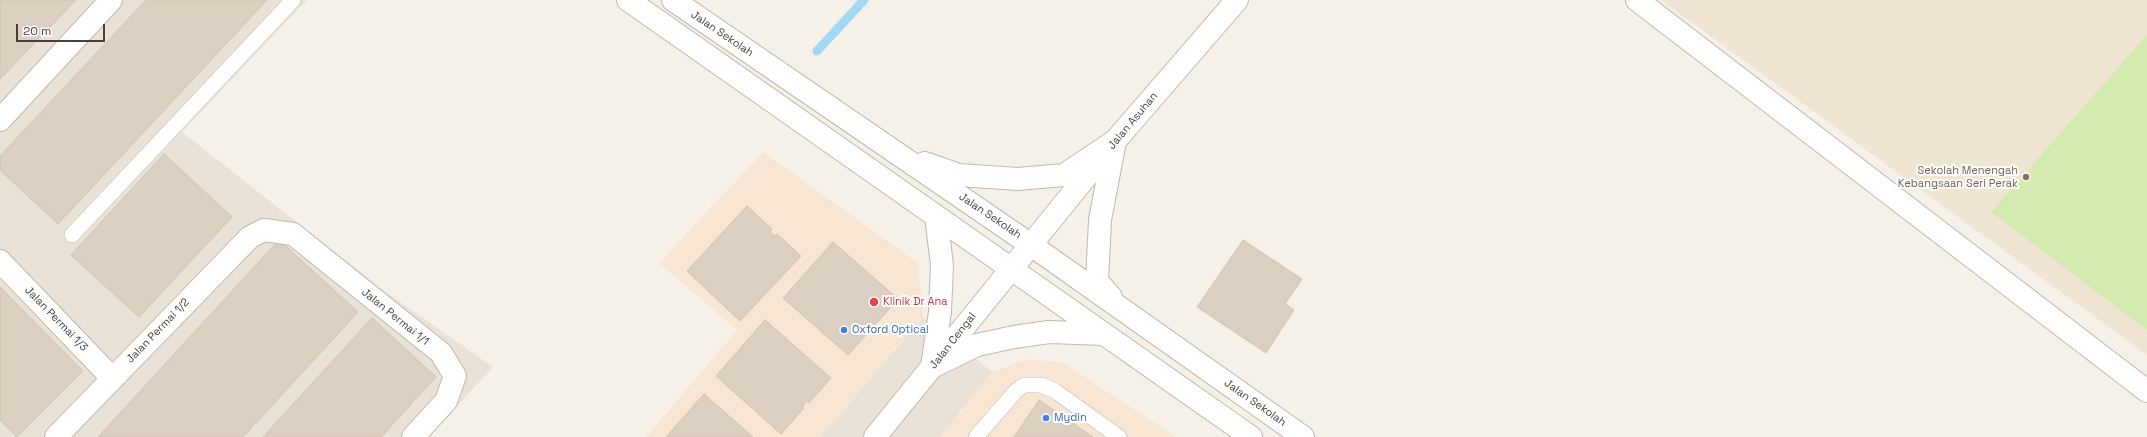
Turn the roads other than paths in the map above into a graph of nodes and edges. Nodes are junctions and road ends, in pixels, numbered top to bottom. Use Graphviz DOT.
graph roads {
  1 [pos="111,0"];
  2 [pos="293,0"];
  3 [pos="628,0"];
  4 [pos="673,0"];
  5 [pos="1237,0"];
  6 [pos="1637,0"];
  7 [pos="0,120"];
  8 [pos="1115,141"];
  9 [pos="896,153"];
  10 [pos="936,216"];
  11 [pos="264,230"];
  12 [pos="72,235"];
  13 [pos="1031,245"];
  14 [pos="0,261"];
  15 [pos="1011,268"];
  16 [pos="1118,306"];
  17 [pos="1104,334"];
  18 [pos="932,367"];
  19 [pos="112,378"];
  20 [pos="2147,391"];
  21 [pos="56,437"];
  22 [pos="412,437"];
  23 [pos="875,437"];
  24 [pos="976,437"];
  25 [pos="1119,437"];
  26 [pos="1251,437"];
  27 [pos="1304,437"];
  1 -- 7 [label="street"];
  2 -- 12 [label="lane"];
  3 -- 10 [label="street"];
  4 -- 9 [label="street, Jalan Sekolah"];
  5 -- 8 [label="street, Jalan Asuhan"];
  6 -- 20 [label="street"];
  8 -- 9 [label="street"];
  8 -- 13 [label="street, Jalan Asuhan"];
  8 -- 16 [label="street"];
  9 -- 13 [label="street, Jalan Sekolah"];
  10 -- 15 [label="street"];
  10 -- 18 [label="street"];
  11 -- 19 [label="street, Jalan Permai 1/2"];
  11 -- 22 [label="street, Jalan Permai 1/1"];
  13 -- 15 [label="street, Jalan Cengal"];
  13 -- 16 [label="street, Jalan Sekolah"];
  14 -- 19 [label="street, Jalan Permai 1/3"];
  15 -- 17 [label="street"];
  15 -- 18 [label="street, Jalan Cengal"];
  16 -- 27 [label="street, Jalan Sekolah"];
  17 -- 18 [label="street"];
  17 -- 26 [label="street"];
  18 -- 23 [label="street, Jalan Cengal"];
  19 -- 21 [label="street, Jalan Permai 1/2"];
  24 -- 25 [label="lane"];
}
